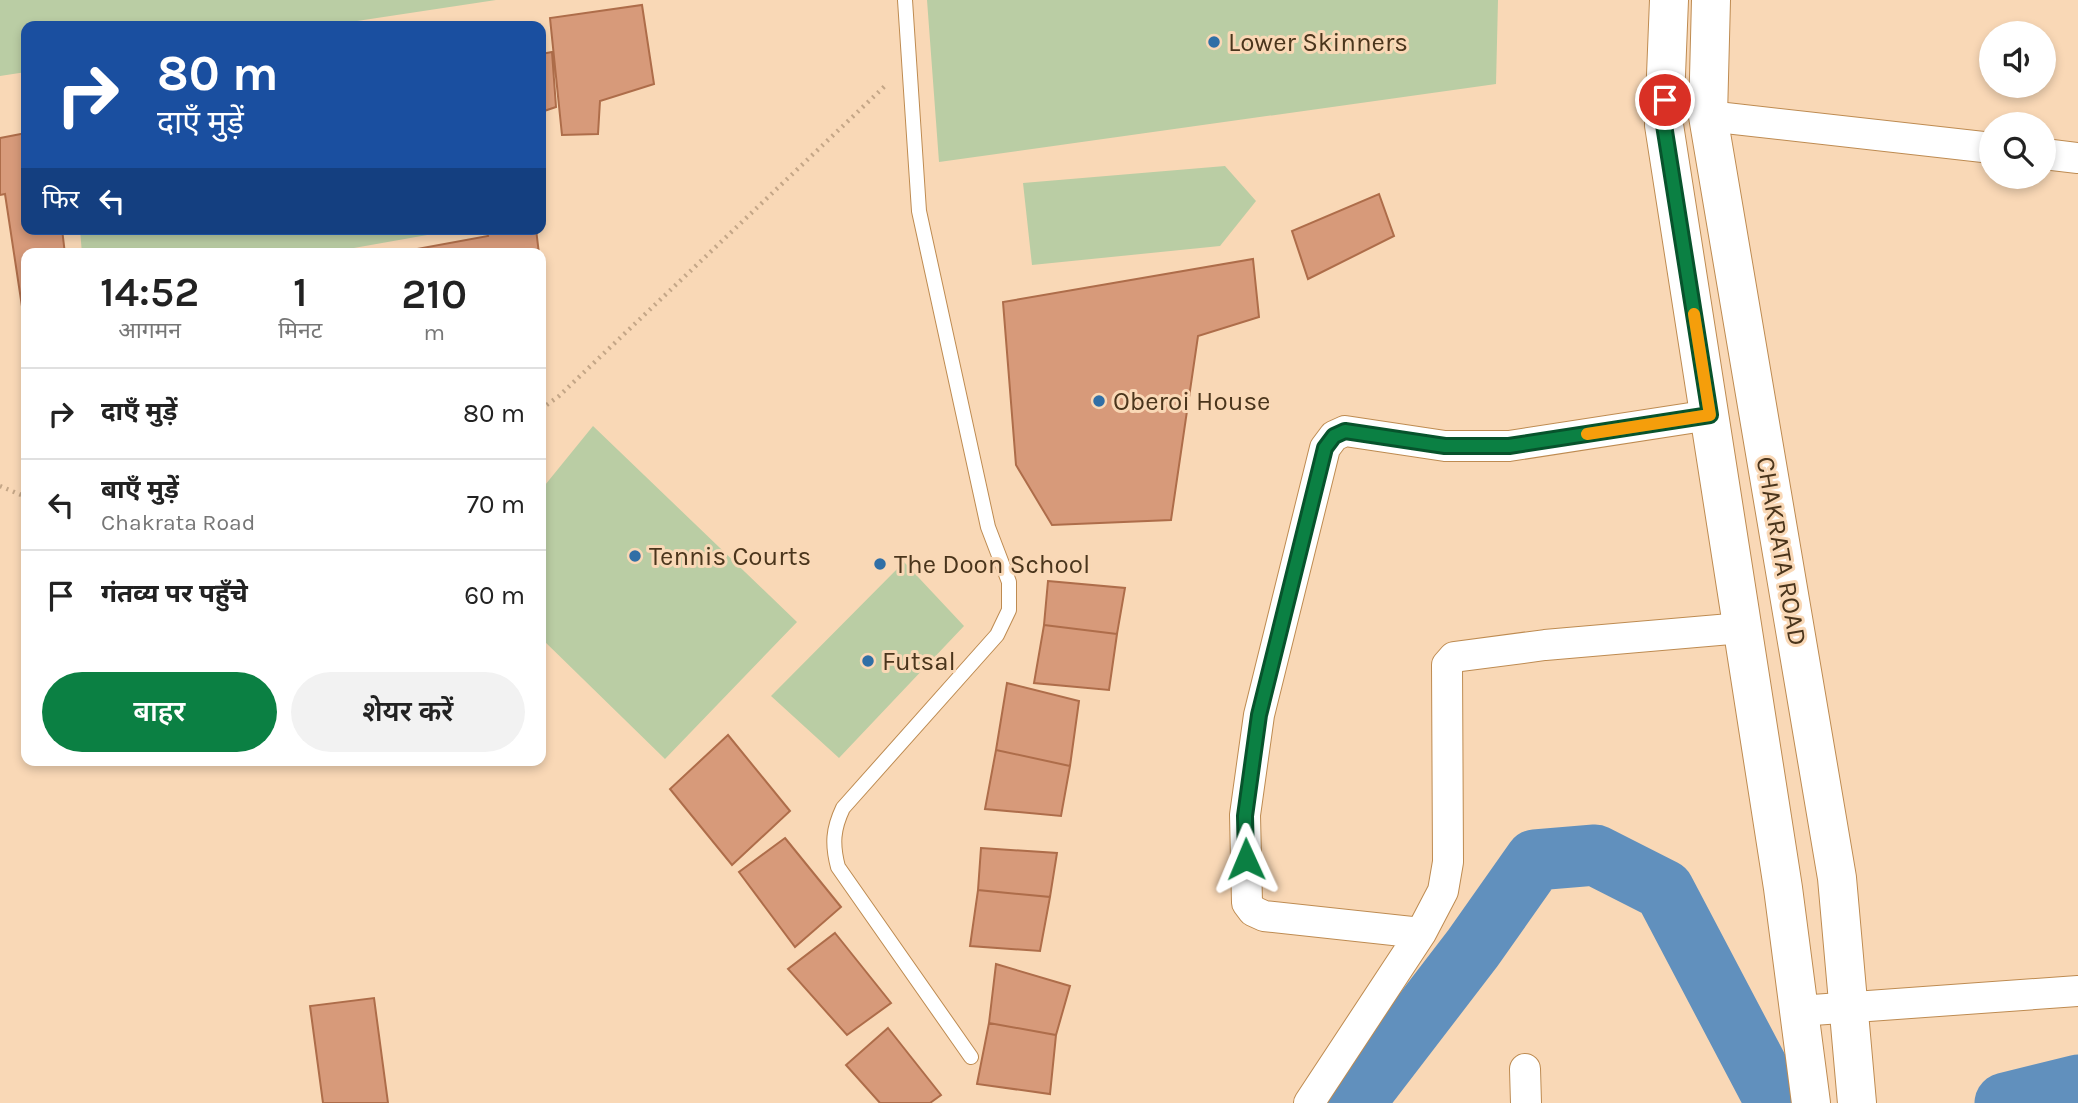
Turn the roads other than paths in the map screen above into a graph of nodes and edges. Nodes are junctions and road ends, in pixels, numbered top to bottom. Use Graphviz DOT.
graph roads {
  1 [pos="905,0"];
  2 [pos="1669,0"];
  3 [pos="1711,0"];
  4 [pos="1708,116"];
  5 [pos="1979,147"];
  6 [pos="2056,155"];
  7 [pos="2078,158"];
  8 [pos="1710,415"];
  9 [pos="1742,628"];
  10 [pos="1421,933"];
  11 [pos="2078,991"];
  12 [pos="1848,1007"];
  13 [pos="1799,1011"];
  14 [pos="971,1057"];
  15 [pos="1525,1069"];
  16 [pos="1309,1103"];
  17 [pos="1526,1103"];
  18 [pos="1811,1103"];
  19 [pos="1857,1103"];
  1 -- 14 [label="lane"];
  2 -- 8 [label="main road, CHAKRATA ROAD"];
  3 -- 4 [label="main road, CHAKRATA ROAD"];
  4 -- 5 [label="street"];
  4 -- 12 [label="main road, CHAKRATA ROAD"];
  6 -- 7 [label="street"];
  8 -- 9 [label="main road, CHAKRATA ROAD"];
  8 -- 10 [label="street"];
  9 -- 10 [label="street"];
  9 -- 13 [label="main road, CHAKRATA ROAD"];
  10 -- 16 [label="street"];
  11 -- 12 [label="street"];
  12 -- 13 [label="street"];
  12 -- 19 [label="main road, CHAKRATA ROAD"];
  13 -- 18 [label="main road, CHAKRATA ROAD"];
  15 -- 17 [label="street"];
}
